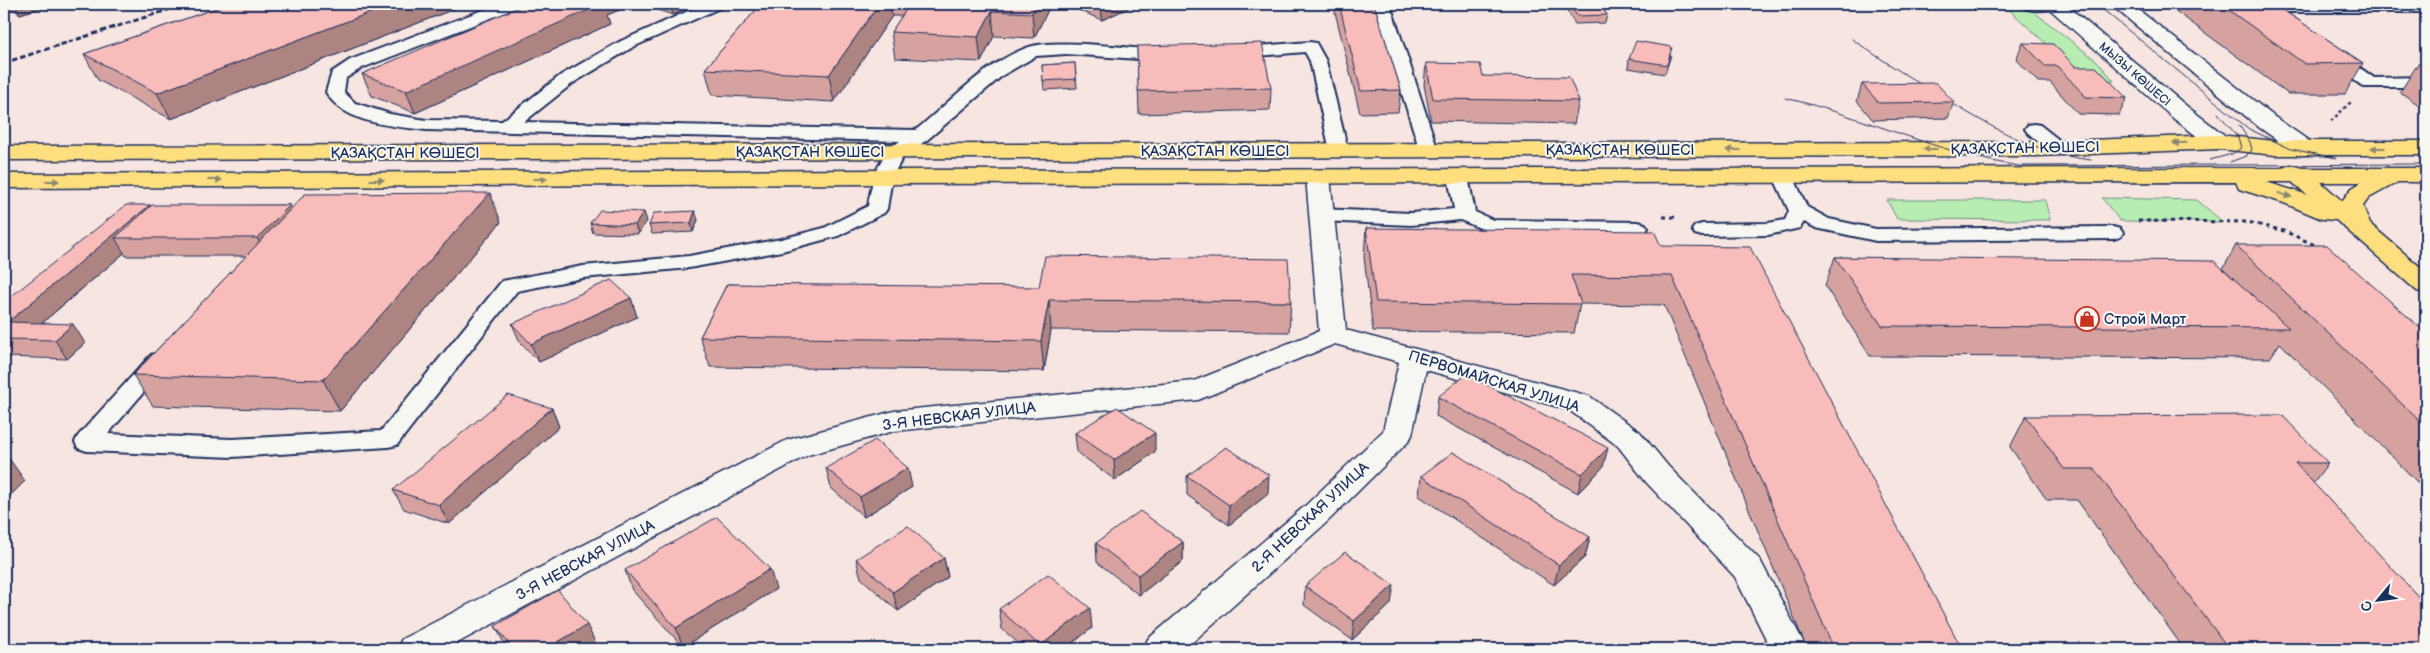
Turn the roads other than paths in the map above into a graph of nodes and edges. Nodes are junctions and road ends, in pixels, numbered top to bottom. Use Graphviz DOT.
graph roads {
  1 [pos="513,4"];
  2 [pos="716,4"];
  3 [pos="1382,4"];
  4 [pos="2054,4"];
  5 [pos="2120,4"];
  6 [pos="2030,5"];
  7 [pos="2426,7"];
  8 [pos="2284,23"];
  9 [pos="2323,50"];
  10 [pos="1220,55"];
  11 [pos="1181,56"];
  12 [pos="2426,82"];
  13 [pos="507,126"];
  14 [pos="2034,129"];
  15 [pos="920,136"];
  16 [pos="2219,142"];
  17 [pos="2057,148"];
  18 [pos="2304,148"];
  19 [pos="2426,148"];
  20 [pos="1767,150"];
  21 [pos="1339,151"];
  22 [pos="1429,151"];
  23 [pos="896,152"];
  24 [pos="4,153"];
  25 [pos="2204,175"];
  26 [pos="2298,175"];
  27 [pos="2394,175"];
  28 [pos="2426,175"];
  29 [pos="1783,176"];
  30 [pos="882,177"];
  31 [pos="1318,177"];
  32 [pos="1458,177"];
  33 [pos="4,182"];
  34 [pos="1799,211"];
  35 [pos="1465,213"];
  36 [pos="1320,215"];
  37 [pos="2358,226"];
  38 [pos="1638,228"];
  39 [pos="1702,230"];
  40 [pos="2113,233"];
  41 [pos="2426,284"];
  42 [pos="1333,335"];
  43 [pos="176,342"];
  44 [pos="1414,357"];
  45 [pos="415,649"];
  46 [pos="1161,649"];
  47 [pos="1789,649"];
  1 -- 13 [label="lane"];
  2 -- 13 [label="lane"];
  3 -- 22 [label="lane"];
  4 -- 6 [label="lane"];
  4 -- 16 [label="street, МЫЗЫ КӨШЕСІ"];
  5 -- 18 [label="street"];
  7 -- 8 [label="lane"];
  9 -- 12 [label="lane"];
  10 -- 21 [label="lane"];
  11 -- 15 [label="lane"];
  13 -- 15 [label="lane"];
  14 -- 17 [label="lane"];
  15 -- 23 [label="lane"];
  16 -- 17 [label="main road, ҚАЗАҚСТАН КӨШЕСІ, one-way"];
  16 -- 18 [label="main road, ҚАЗАҚСТАН КӨШЕСІ"];
  16 -- 26 [label="main road"];
  17 -- 20 [label="main road, ҚАЗАҚСТАН КӨШЕСІ, one-way"];
  19 -- 18 [label="main road, ҚАЗАҚСТАН КӨШЕСІ, one-way"];
  20 -- 22 [label="main road, ҚАЗАҚСТАН КӨШЕСІ, one-way"];
  20 -- 29 [label="main road"];
  21 -- 22 [label="main road, ҚАЗАҚСТАН КӨШЕСІ"];
  21 -- 23 [label="main road, ҚАЗАҚСТАН КӨШЕСІ"];
  21 -- 31 [label="main road"];
  23 -- 24 [label="main road, ҚАЗАҚСТАН КӨШЕСІ"];
  23 -- 30 [label="lane"];
  25 -- 26 [label="main road, ҚАЗАҚСТАН КӨШЕСІ"];
  25 -- 29 [label="main road, ҚАЗАҚСТАН КӨШЕСІ"];
  25 -- 37 [label="main road, one-way"];
  26 -- 27 [label="main road, ҚАЗАҚСТАН КӨШЕСІ"];
  26 -- 37 [label="main road"];
  27 -- 28 [label="main road, ҚАЗАҚСТАН КӨШЕСІ"];
  27 -- 37 [label="main road"];
  29 -- 32 [label="main road, ҚАЗАҚСТАН КӨШЕСІ"];
  29 -- 34 [label="lane"];
  30 -- 31 [label="main road, ҚАЗАҚСТАН КӨШЕСІ"];
  33 -- 30 [label="main road, ҚАЗАҚСТАН КӨШЕСІ, one-way"];
  30 -- 43 [label="lane"];
  31 -- 32 [label="main road, ҚАЗАҚСТАН КӨШЕСІ"];
  31 -- 36 [label="street"];
  32 -- 35 [label="lane"];
  34 -- 39 [label="lane"];
  34 -- 40 [label="lane"];
  35 -- 36 [label="lane"];
  35 -- 38 [label="lane"];
  36 -- 42 [label="street"];
  37 -- 41 [label="main road"];
  42 -- 44 [label="street, ПЕРВОМАЙСКАЯ УЛИЦА"];
  42 -- 45 [label="street, 3-Я НЕВСКАЯ УЛИЦА"];
  44 -- 46 [label="street, 2-Я НЕВСКАЯ УЛИЦА"];
  44 -- 47 [label="street, ПЕРВОМАЙСКАЯ УЛИЦА"];
}
